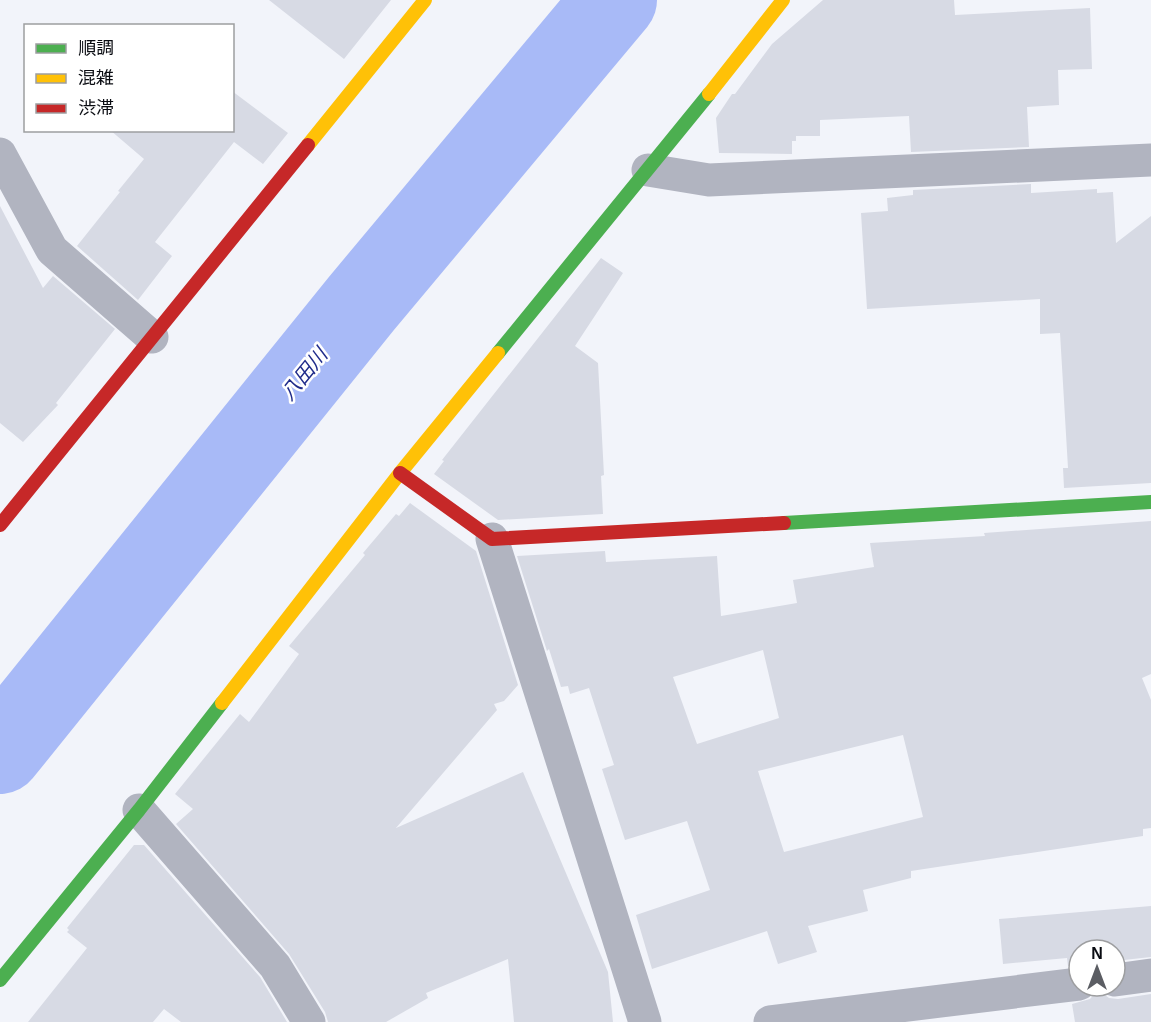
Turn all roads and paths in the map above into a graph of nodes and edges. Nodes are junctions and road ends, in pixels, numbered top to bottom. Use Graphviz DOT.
graph roads {
  1 [pos="425,0"];
  2 [pos="783,0"];
  3 [pos="0,154"];
  4 [pos="1151,159"];
  5 [pos="648,170"];
  6 [pos="152,338"];
  7 [pos="400,473"];
  8 [pos="1151,502"];
  9 [pos="0,525"];
  10 [pos="492,539"];
  11 [pos="139,810"];
  12 [pos="1151,975"];
  13 [pos="1127,978"];
  14 [pos="0,980"];
  15 [pos="1067,985"];
  16 [pos="309,1022"];
  17 [pos="645,1022"];
  18 [pos="770,1022"];
  1 -- 6 [label="street"];
  2 -- 5 [label="street"];
  3 -- 6 [label="street"];
  4 -- 5 [label="street"];
  5 -- 7 [label="street"];
  6 -- 9 [label="street"];
  7 -- 10 [label="street"];
  7 -- 11 [label="street"];
  8 -- 10 [label="street"];
  10 -- 17 [label="street"];
  11 -- 14 [label="street"];
  11 -- 16 [label="street"];
  12 -- 13 [label="street"];
  15 -- 18 [label="street"];
}
